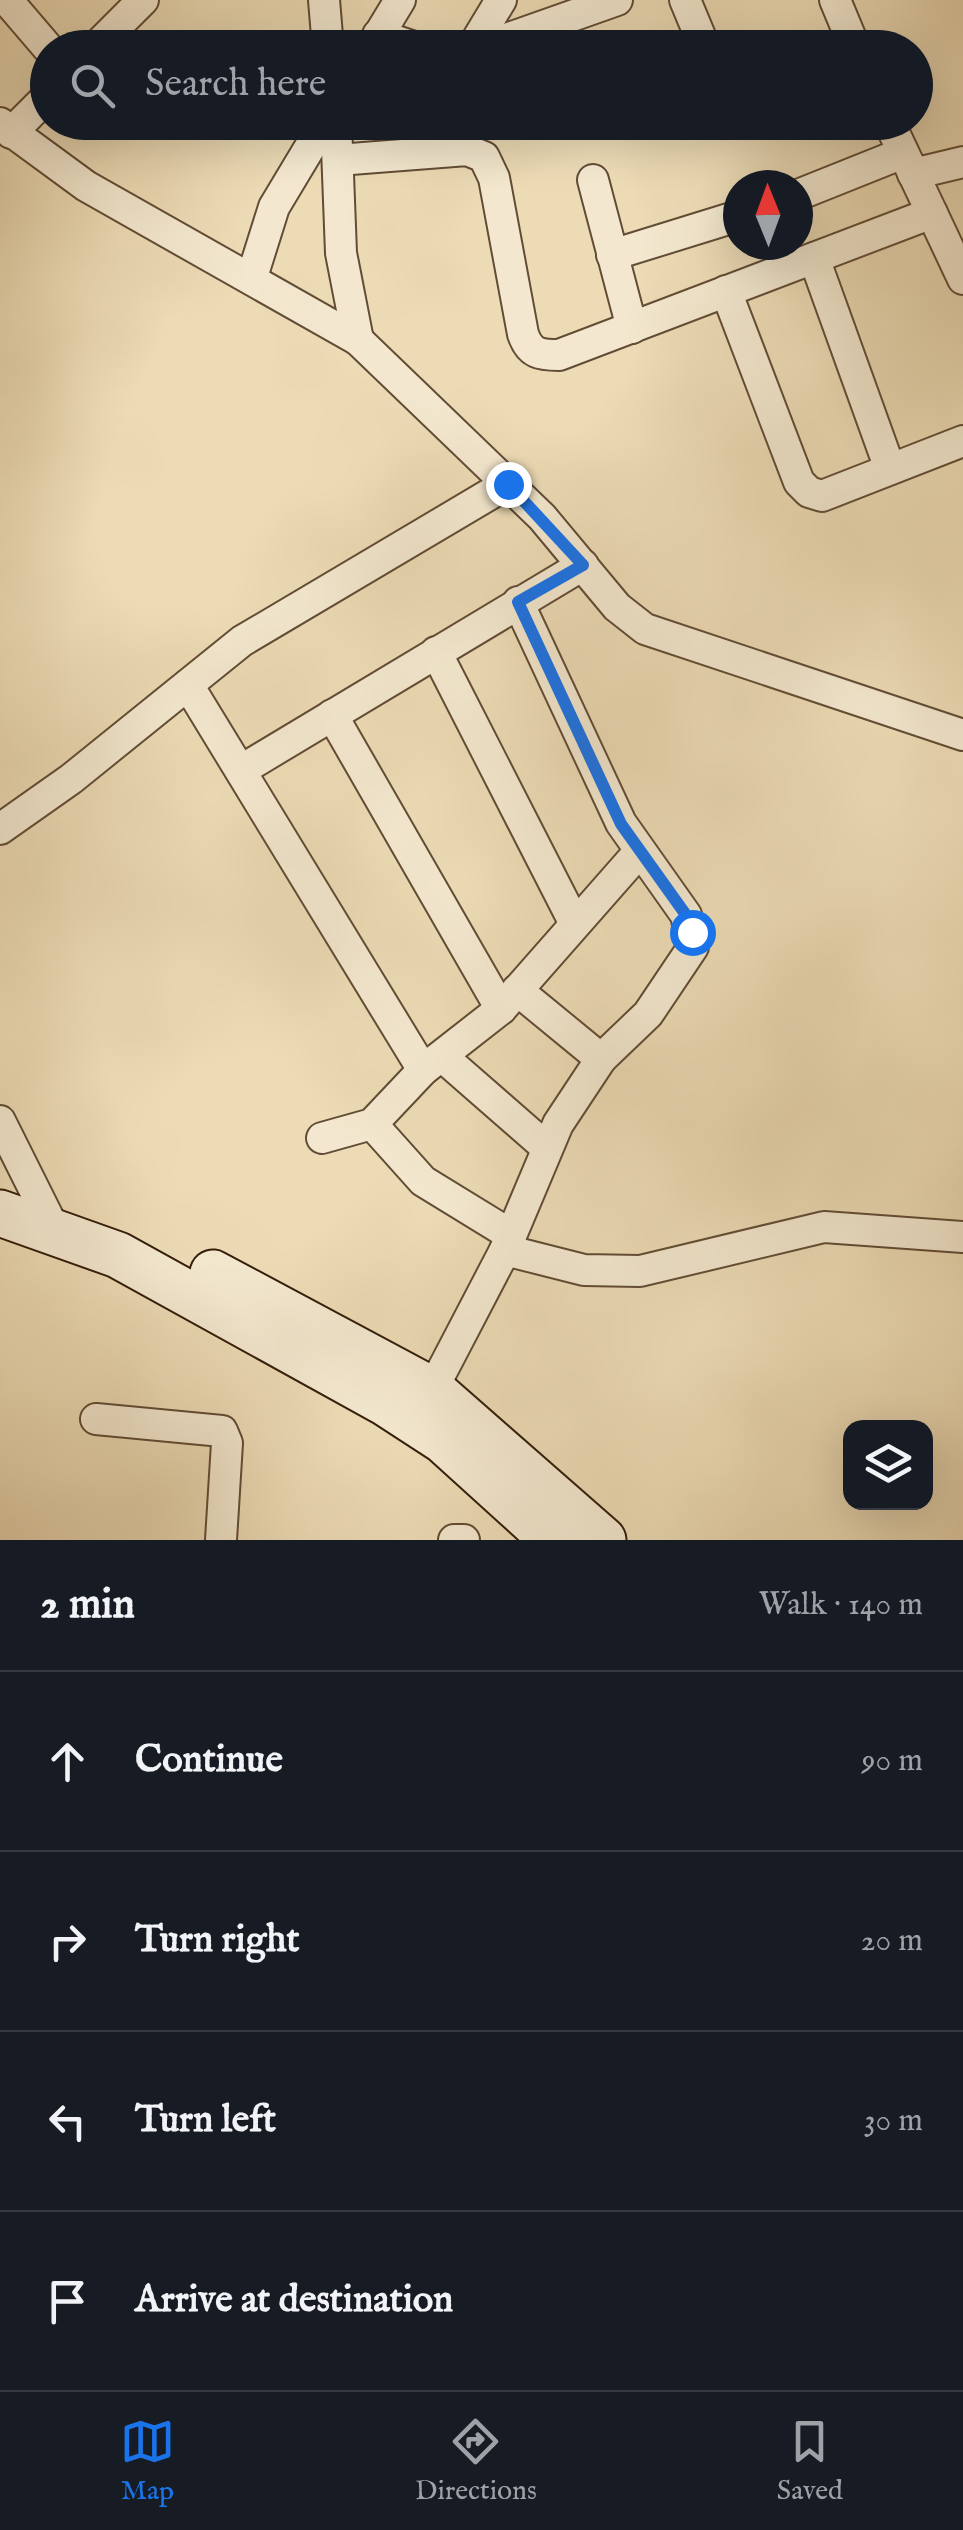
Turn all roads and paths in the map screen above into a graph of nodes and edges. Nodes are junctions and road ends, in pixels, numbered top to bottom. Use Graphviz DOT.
graph roads {
  1 [pos="8,0"];
  2 [pos="143,0"];
  3 [pos="324,0"];
  4 [pos="400,0"];
  5 [pos="501,0"];
  6 [pos="618,0"];
  7 [pos="685,0"];
  8 [pos="835,0"];
  9 [pos="33,30"];
  10 [pos="114,30"];
  11 [pos="326,30"];
  12 [pos="382,30"];
  13 [pos="483,30"];
  14 [pos="532,30"];
  15 [pos="697,30"];
  16 [pos="848,30"];
  17 [pos="30,110"];
  18 [pos="6,128"];
  19 [pos="314,140"];
  20 [pos="337,140"];
  21 [pos="897,140"];
  22 [pos="338,160"];
  23 [pos="963,162"];
  24 [pos="908,164"];
  25 [pos="593,180"];
  26 [pos="813,191"];
  27 [pos="932,213"];
  28 [pos="723,221"];
  29 [pos="612,255"];
  30 [pos="814,258"];
  31 [pos="252,276"];
  32 [pos="963,279"];
  33 [pos="726,291"];
  34 [pos="632,328"];
  35 [pos="358,340"];
  36 [pos="963,441"];
  37 [pos="890,469"];
  38 [pos="508,484"];
  39 [pos="583,565"];
  40 [pos="518,602"];
  41 [pos="436,652"];
  42 [pos="188,685"];
  43 [pos="332,715"];
  44 [pos="963,735"];
  45 [pos="242,770"];
  46 [pos="0,828"];
  47 [pos="639,852"];
  48 [pos="575,924"];
  49 [pos="509,999"];
  50 [pos="601,1059"];
  51 [pos="433,1064"];
  52 [pos="0,1122"];
  53 [pos="372,1124"];
  54 [pos="322,1138"];
  55 [pos="547,1148"];
  56 [pos="0,1213"];
  57 [pos="54,1231"];
  58 [pos="963,1237"];
  59 [pos="508,1243"];
  60 [pos="118,1255"];
  61 [pos="432,1390"];
  62 [pos="96,1419"];
  63 [pos="528,1530"];
  64 [pos="221,1540"];
  65 [pos="454,1540"];
  66 [pos="464,1540"];
  67 [pos="603,1540"];
  1 -- 9 [label="street"];
  2 -- 10 [label="street"];
  3 -- 11 [label="street"];
  4 -- 12 [label="street"];
  5 -- 13 [label="street"];
  6 -- 14 [label="street"];
  7 -- 15 [label="street"];
  8 -- 16 [label="street"];
  17 -- 18 [label="street"];
  18 -- 31 [label="street"];
  19 -- 31 [label="street"];
  20 -- 22 [label="street"];
  21 -- 24 [label="street"];
  22 -- 34 [label="street"];
  22 -- 35 [label="street"];
  23 -- 24 [label="street"];
  24 -- 26 [label="street"];
  24 -- 27 [label="street"];
  25 -- 29 [label="street"];
  27 -- 30 [label="street"];
  27 -- 32 [label="street"];
  28 -- 29 [label="street"];
  29 -- 34 [label="street"];
  30 -- 33 [label="street"];
  30 -- 37 [label="street"];
  31 -- 35 [label="street"];
  33 -- 34 [label="street"];
  33 -- 37 [label="street"];
  35 -- 38 [label="street"];
  36 -- 37 [label="street"];
  38 -- 39 [label="street"];
  38 -- 42 [label="street"];
  39 -- 40 [label="street"];
  39 -- 44 [label="street"];
  40 -- 41 [label="street"];
  40 -- 47 [label="street"];
  41 -- 43 [label="street"];
  41 -- 48 [label="street"];
  42 -- 45 [label="street"];
  42 -- 46 [label="street"];
  43 -- 45 [label="street"];
  43 -- 49 [label="street"];
  45 -- 51 [label="street"];
  47 -- 48 [label="street"];
  47 -- 50 [label="street"];
  48 -- 49 [label="street"];
  49 -- 50 [label="street"];
  49 -- 51 [label="street"];
  50 -- 55 [label="street"];
  51 -- 53 [label="street"];
  51 -- 55 [label="street"];
  52 -- 57 [label="street"];
  53 -- 54 [label="street"];
  53 -- 59 [label="street"];
  55 -- 59 [label="street"];
  56 -- 57 [label="main road"];
  57 -- 60 [label="main road"];
  58 -- 59 [label="street"];
  59 -- 61 [label="street"];
  60 -- 61 [label="main road"];
  60 -- 63 [label="main road"];
  61 -- 67 [label="main road"];
  62 -- 64 [label="street"];
  65 -- 66 [label="street"];
}
